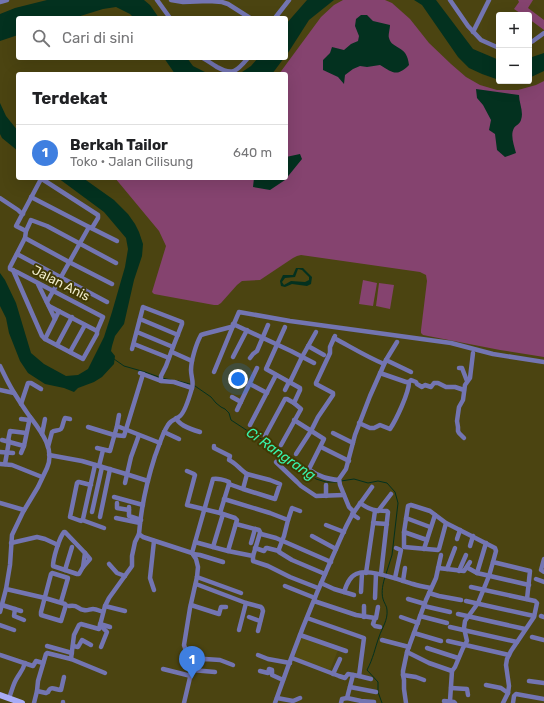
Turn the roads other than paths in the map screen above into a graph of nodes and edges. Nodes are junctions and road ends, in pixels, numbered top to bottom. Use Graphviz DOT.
graph roads {
  1 [pos="7,0"];
  2 [pos="157,0"];
  3 [pos="172,0"];
  4 [pos="289,0"];
  5 [pos="450,0"];
  6 [pos="489,0"];
  7 [pos="181,1"];
  8 [pos="0,2"];
  9 [pos="169,16"];
  10 [pos="242,16"];
  11 [pos="277,16"];
  12 [pos="473,32"];
  13 [pos="544,33"];
  14 [pos="532,42"];
  15 [pos="496,47"];
  16 [pos="205,60"];
  17 [pos="246,60"];
  18 [pos="226,72"];
  19 [pos="230,72"];
  20 [pos="40,180"];
  21 [pos="44,180"];
  22 [pos="0,198"];
  23 [pos="31,198"];
  24 [pos="23,213"];
  25 [pos="31,220"];
  26 [pos="90,228"];
  27 [pos="26,230"];
  28 [pos="25,238"];
  29 [pos="117,240"];
  30 [pos="79,244"];
  31 [pos="17,254"];
  32 [pos="69,262"];
  33 [pos="116,263"];
  34 [pos="11,269"];
  35 [pos="61,277"];
  36 [pos="38,284"];
  37 [pos="112,284"];
  38 [pos="53,291"];
  39 [pos="107,302"];
  40 [pos="48,304"];
  41 [pos="59,311"];
  42 [pos="72,318"];
  43 [pos="55,319"];
  44 [pos="140,319"];
  45 [pos="85,325"];
  46 [pos="233,325"];
  47 [pos="268,325"];
  48 [pos="285,327"];
  49 [pos="247,330"];
  50 [pos="97,331"];
  51 [pos="136,332"];
  52 [pos="316,332"];
  53 [pos="178,335"];
  54 [pos="263,338"];
  55 [pos="45,339"];
  56 [pos="397,342"];
  57 [pos="277,344"];
  58 [pos="57,345"];
  59 [pos="308,346"];
  60 [pos="172,349"];
  61 [pos="70,352"];
  62 [pos="473,353"];
  63 [pos="324,355"];
  64 [pos="233,357"];
  65 [pos="302,357"];
  66 [pos="169,358"];
  67 [pos="250,358"];
  68 [pos="192,361"];
  69 [pos="385,362"];
  70 [pos="544,362"];
  71 [pos="314,363"];
  72 [pos="0,366"];
  73 [pos="257,368"];
  74 [pos="459,368"];
  75 [pos="214,372"];
  76 [pos="411,372"];
  77 [pos="380,373"];
  78 [pos="276,375"];
  79 [pos="161,378"];
  80 [pos="467,381"];
  81 [pos="290,382"];
  82 [pos="409,382"];
  83 [pos="250,384"];
  84 [pos="193,385"];
  85 [pos="41,389"];
  86 [pos="0,390"];
  87 [pos="284,390"];
  88 [pos="464,390"];
  89 [pos="14,393"];
  90 [pos="267,393"];
  91 [pos="232,397"];
  92 [pos="241,402"];
  93 [pos="294,403"];
  94 [pos="21,404"];
  95 [pos="237,410"];
  96 [pos="119,415"];
  97 [pos="30,418"];
  98 [pos="176,418"];
  99 [pos="21,419"];
  100 [pos="45,419"];
  101 [pos="70,419"];
  102 [pos="294,420"];
  103 [pos="359,423"];
  104 [pos="250,425"];
  105 [pos="117,426"];
  106 [pos="88,427"];
  107 [pos="126,430"];
  108 [pos="311,431"];
  109 [pos="164,432"];
  110 [pos="200,432"];
  111 [pos="26,433"];
  112 [pos="334,433"];
  113 [pos="42,434"];
  114 [pos="114,435"];
  115 [pos="139,435"];
  116 [pos="265,436"];
  117 [pos="464,438"];
  118 [pos="179,439"];
  119 [pos="2,440"];
  120 [pos="8,441"];
  121 [pos="160,443"];
  122 [pos="353,443"];
  123 [pos="281,445"];
  124 [pos="214,446"];
  125 [pos="48,447"];
  126 [pos="320,447"];
  127 [pos="97,448"];
  128 [pos="103,450"];
  129 [pos="0,452"];
  130 [pos="7,453"];
  131 [pos="13,453"];
  132 [pos="296,454"];
  133 [pos="49,455"];
  134 [pos="348,461"];
  135 [pos="276,462"];
  136 [pos="2,464"];
  137 [pos="99,466"];
  138 [pos="110,469"];
  139 [pos="187,471"];
  140 [pos="126,474"];
  141 [pos="247,474"];
  142 [pos="42,477"];
  143 [pos="148,481"];
  144 [pos="339,482"];
  145 [pos="125,483"];
  146 [pos="229,484"];
  147 [pos="90,485"];
  148 [pos="326,485"];
  149 [pos="372,487"];
  150 [pos="243,488"];
  151 [pos="344,494"];
  152 [pos="392,494"];
  153 [pos="326,496"];
  154 [pos="114,497"];
  155 [pos="224,499"];
  156 [pos="0,503"];
  157 [pos="360,503"];
  158 [pos="117,504"];
  159 [pos="143,504"];
  160 [pos="24,510"];
  161 [pos="205,510"];
  162 [pos="300,511"];
  163 [pos="376,511"];
  164 [pos="92,512"];
  165 [pos="353,513"];
  166 [pos="221,514"];
  167 [pos="434,515"];
  168 [pos="100,517"];
  169 [pos="116,518"];
  170 [pos="358,518"];
  171 [pos="406,518"];
  172 [pos="82,520"];
  173 [pos="288,520"];
  174 [pos="140,521"];
  175 [pos="373,523"];
  176 [pos="446,523"];
  177 [pos="236,524"];
  178 [pos="326,524"];
  179 [pos="386,524"];
  180 [pos="430,527"];
  181 [pos="104,528"];
  182 [pos="255,530"];
  183 [pos="460,530"];
  184 [pos="344,532"];
  185 [pos="404,532"];
  186 [pos="260,533"];
  187 [pos="139,534"];
  188 [pos="312,536"];
  189 [pos="473,536"];
  190 [pos="418,537"];
  191 [pos="457,539"];
  192 [pos="283,540"];
  193 [pos="427,540"];
  194 [pos="154,541"];
  195 [pos="196,542"];
  196 [pos="251,543"];
  197 [pos="486,543"];
  198 [pos="11,544"];
  199 [pos="58,545"];
  200 [pos="470,546"];
  201 [pos="72,547"];
  202 [pos="213,547"];
  203 [pos="255,548"];
  204 [pos="396,548"];
  205 [pos="416,548"];
  206 [pos="455,548"];
  207 [pos="336,549"];
  208 [pos="424,549"];
  209 [pos="228,551"];
  210 [pos="279,551"];
  211 [pos="193,554"];
  212 [pos="441,554"];
  213 [pos="466,555"];
  214 [pos="253,556"];
  215 [pos="544,559"];
  216 [pos="223,562"];
  217 [pos="331,562"];
  218 [pos="470,562"];
  219 [pos="493,562"];
  220 [pos="109,564"];
  221 [pos="405,568"];
  222 [pos="438,568"];
  223 [pos="468,568"];
  224 [pos="448,569"];
  225 [pos="65,570"];
  226 [pos="459,571"];
  227 [pos="543,571"];
  228 [pos="362,573"];
  229 [pos="477,573"];
  230 [pos="325,574"];
  231 [pos="382,575"];
  232 [pos="125,576"];
  233 [pos="489,576"];
  234 [pos="197,577"];
  235 [pos="395,578"];
  236 [pos="536,580"];
  237 [pos="403,581"];
  238 [pos="544,582"];
  239 [pos="321,583"];
  240 [pos="196,584"];
  241 [pos="529,585"];
  242 [pos="285,586"];
  243 [pos="471,587"];
  244 [pos="318,588"];
  245 [pos="431,588"];
  246 [pos="6,589"];
  247 [pos="484,589"];
  248 [pos="154,590"];
  249 [pos="344,592"];
  250 [pos="361,592"];
  251 [pos="241,593"];
  252 [pos="429,593"];
  253 [pos="354,594"];
  254 [pos="45,598"];
  255 [pos="374,598"];
  256 [pos="314,599"];
  257 [pos="408,599"];
  258 [pos="527,599"];
  259 [pos="61,602"];
  260 [pos="246,603"];
  261 [pos="478,603"];
  262 [pos="2,605"];
  263 [pos="191,605"];
  264 [pos="424,605"];
  265 [pos="68,606"];
  266 [pos="105,606"];
  267 [pos="364,606"];
  268 [pos="226,607"];
  269 [pos="378,607"];
  270 [pos="125,611"];
  271 [pos="0,612"];
  272 [pos="103,612"];
  273 [pos="450,612"];
  274 [pos="458,614"];
  275 [pos="420,616"];
  276 [pos="468,616"];
  277 [pos="534,616"];
  278 [pos="364,617"];
  279 [pos="249,618"];
  280 [pos="307,618"];
  281 [pos="375,618"];
  282 [pos="400,618"];
  283 [pos="24,620"];
  284 [pos="260,621"];
  285 [pos="418,623"];
  286 [pos="100,624"];
  287 [pos="0,625"];
  288 [pos="110,627"];
  289 [pos="380,627"];
  290 [pos="525,629"];
  291 [pos="14,630"];
  292 [pos="239,630"];
  293 [pos="465,630"];
  294 [pos="258,631"];
  295 [pos="414,633"];
  296 [pos="300,635"];
  297 [pos="532,637"];
  298 [pos="382,640"];
  299 [pos="544,640"];
  300 [pos="441,641"];
  301 [pos="448,641"];
  302 [pos="517,642"];
  303 [pos="91,644"];
  304 [pos="465,644"];
  305 [pos="47,646"];
  306 [pos="73,646"];
  307 [pos="101,647"];
  308 [pos="427,648"];
  309 [pos="408,650"];
  310 [pos="346,651"];
  311 [pos="72,653"];
  312 [pos="0,655"];
  313 [pos="258,655"];
  314 [pos="509,655"];
  315 [pos="187,656"];
  316 [pos="292,658"];
  317 [pos="458,658"];
  318 [pos="71,659"];
  319 [pos="340,659"];
  320 [pos="25,663"];
  321 [pos="43,663"];
  322 [pos="290,663"];
  323 [pos="233,665"];
  324 [pos="163,669"];
  325 [pos="260,671"];
  326 [pos="452,671"];
  327 [pos="215,672"];
  328 [pos="105,673"];
  329 [pos="191,673"];
  330 [pos="333,674"];
  331 [pos="353,675"];
  332 [pos="403,675"];
  333 [pos="359,676"];
  334 [pos="64,677"];
  335 [pos="371,678"];
  336 [pos="283,680"];
  337 [pos="424,680"];
  338 [pos="530,681"];
  339 [pos="544,683"];
  340 [pos="486,685"];
  341 [pos="350,687"];
  342 [pos="451,688"];
  343 [pos="37,690"];
  344 [pos="376,692"];
  345 [pos="508,693"];
  346 [pos="0,694"];
  347 [pos="468,695"];
  348 [pos="9,698"];
  349 [pos="300,698"];
  350 [pos="347,698"];
  351 [pos="544,699"];
  352 [pos="276,700"];
  353 [pos="444,701"];
  354 [pos="374,702"];
  355 [pos="453,702"];
  356 [pos="22,703"];
  357 [pos="34,703"];
  358 [pos="184,703"];
  359 [pos="341,703"];
  360 [pos="406,703"];
  361 [pos="503,703"];
  362 [pos="513,703"];
  1 -- 8 [label="street"];
  2 -- 9 [label="street"];
  3 -- 7 [label="street"];
  4 -- 11 [label="street"];
  5 -- 12 [label="street"];
  6 -- 12 [label="street"];
  7 -- 10 [label="street"];
  12 -- 15 [label="street"];
  13 -- 14 [label="street"];
  16 -- 18 [label="street"];
  17 -- 19 [label="street"];
  20 -- 23 [label="street"];
  21 -- 26 [label="street"];
  22 -- 24 [label="street"];
  23 -- 24 [label="street"];
  23 -- 26 [label="street"];
  24 -- 25 [label="street"];
  24 -- 27 [label="street"];
  25 -- 27 [label="street"];
  25 -- 30 [label="street"];
  26 -- 29 [label="street"];
  26 -- 30 [label="street"];
  27 -- 28 [label="street"];
  28 -- 31 [label="street"];
  28 -- 32 [label="street"];
  30 -- 32 [label="street"];
  30 -- 33 [label="street"];
  31 -- 34 [label="street"];
  31 -- 35 [label="street"];
  32 -- 35 [label="street"];
  32 -- 37 [label="street"];
  34 -- 36 [label="street, Jalan Anis"];
  34 -- 55 [label="street"];
  35 -- 38 [label="street"];
  35 -- 39 [label="street"];
  36 -- 38 [label="street, Jalan Anis"];
  36 -- 40 [label="street"];
  38 -- 40 [label="street"];
  38 -- 50 [label="street, Jalan Anis"];
  40 -- 41 [label="street"];
  40 -- 43 [label="street"];
  41 -- 42 [label="street"];
  41 -- 43 [label="street"];
  42 -- 45 [label="street"];
  42 -- 58 [label="street"];
  43 -- 55 [label="street"];
  44 -- 51 [label="street"];
  44 -- 53 [label="street"];
  44 -- 53 [label="street"];
  45 -- 50 [label="street"];
  45 -- 61 [label="street"];
  46 -- 49 [label="street"];
  46 -- 68 [label="street"];
  46 -- 70 [label="street"];
  46 -- 75 [label="street"];
  47 -- 54 [label="street"];
  48 -- 57 [label="street"];
  49 -- 54 [label="street"];
  49 -- 64 [label="street"];
  50 -- 61 [label="street"];
  51 -- 60 [label="street"];
  51 -- 66 [label="street"];
  52 -- 59 [label="street"];
  53 -- 60 [label="street"];
  54 -- 57 [label="street"];
  54 -- 67 [label="street"];
  55 -- 58 [label="street"];
  56 -- 69 [label="street"];
  57 -- 65 [label="street"];
  57 -- 78 [label="street"];
  58 -- 61 [label="street"];
  59 -- 63 [label="street"];
  59 -- 65 [label="street"];
  60 -- 66 [label="street"];
  60 -- 68 [label="street"];
  62 -- 80 [label="street"];
  65 -- 71 [label="street"];
  65 -- 81 [label="street"];
  66 -- 79 [label="street"];
  68 -- 84 [label="street"];
  69 -- 76 [label="street"];
  69 -- 77 [label="street"];
  69 -- 108 [label="street"];
  72 -- 89 [label="street"];
  73 -- 83 [label="street"];
  74 -- 80 [label="street"];
  77 -- 82 [label="street"];
  77 -- 103 [label="street"];
  78 -- 81 [label="street"];
  78 -- 90 [label="street"];
  79 -- 84 [label="street"];
  79 -- 107 [label="street"];
  80 -- 88 [label="street"];
  81 -- 87 [label="street"];
  81 -- 93 [label="street"];
  82 -- 88 [label="street"];
  82 -- 103 [label="street"];
  83 -- 90 [label="street"];
  83 -- 92 [label="street"];
  84 -- 98 [label="street"];
  85 -- 94 [label="street"];
  86 -- 89 [label="street"];
  88 -- 117 [label="street"];
  89 -- 94 [label="street"];
  90 -- 104 [label="street"];
  91 -- 92 [label="street"];
  92 -- 95 [label="street"];
  93 -- 102 [label="street"];
  93 -- 116 [label="street"];
  94 -- 97 [label="street"];
  96 -- 105 [label="street"];
  97 -- 99 [label="street"];
  97 -- 111 [label="street"];
  97 -- 113 [label="street"];
  98 -- 109 [label="street"];
  98 -- 110 [label="street"];
  100 -- 113 [label="street"];
  101 -- 125 [label="street"];
  102 -- 108 [label="street"];
  102 -- 123 [label="street"];
  103 -- 122 [label="street"];
  105 -- 107 [label="street"];
  105 -- 114 [label="street"];
  106 -- 114 [label="street"];
  107 -- 114 [label="street"];
  107 -- 115 [label="street"];
  108 -- 126 [label="street"];
  108 -- 132 [label="street"];
  109 -- 118 [label="street"];
  109 -- 121 [label="street"];
  111 -- 120 [label="street"];
  111 -- 120 [label="street"];
  112 -- 122 [label="street"];
  113 -- 125 [label="street"];
  114 -- 128 [label="street"];
  115 -- 121 [label="street"];
  115 -- 140 [label="street"];
  119 -- 120 [label="street"];
  120 -- 130 [label="street"];
  121 -- 143 [label="street"];
  122 -- 134 [label="street"];
  124 -- 141 [label="street"];
  125 -- 133 [label="street"];
  126 -- 134 [label="street"];
  126 -- 144 [label="street"];
  127 -- 128 [label="street"];
  128 -- 137 [label="street"];
  129 -- 130 [label="street"];
  130 -- 131 [label="street"];
  130 -- 136 [label="street"];
  133 -- 137 [label="street"];
  133 -- 142 [label="street"];
  134 -- 144 [label="street"];
  135 -- 153 [label="street"];
  136 -- 142 [label="street"];
  137 -- 138 [label="street"];
  137 -- 147 [label="street"];
  137 -- 164 [label="street"];
  138 -- 140 [label="street"];
  138 -- 168 [label="street"];
  139 -- 161 [label="street"];
  140 -- 143 [label="street"];
  140 -- 145 [label="street"];
  141 -- 150 [label="street"];
  141 -- 150 [label="street"];
  142 -- 160 [label="street"];
  143 -- 159 [label="street"];
  144 -- 151 [label="street"];
  146 -- 150 [label="street"];
  146 -- 155 [label="street"];
  146 -- 161 [label="street"];
  147 -- 172 [label="street"];
  147 -- 172 [label="street"];
  148 -- 153 [label="street"];
  149 -- 157 [label="street"];
  151 -- 153 [label="street"];
  151 -- 165 [label="street"];
  152 -- 163 [label="street"];
  154 -- 159 [label="street"];
  155 -- 166 [label="street"];
  155 -- 173 [label="street"];
  156 -- 160 [label="street"];
  157 -- 163 [label="street"];
  157 -- 165 [label="street"];
  158 -- 174 [label="street"];
  159 -- 174 [label="street"];
  160 -- 198 [label="street"];
  161 -- 166 [label="street"];
  161 -- 195 [label="street"];
  162 -- 173 [label="street"];
  163 -- 175 [label="street"];
  163 -- 179 [label="street"];
  165 -- 170 [label="street"];
  165 -- 184 [label="street"];
  166 -- 177 [label="street"];
  166 -- 202 [label="street"];
  167 -- 171 [label="street"];
  167 -- 176 [label="street"];
  167 -- 180 [label="street"];
  169 -- 174 [label="street"];
  171 -- 180 [label="street"];
  171 -- 185 [label="street"];
  172 -- 181 [label="street"];
  173 -- 192 [label="street"];
  174 -- 187 [label="street"];
  175 -- 179 [label="street"];
  175 -- 228 [label="street"];
  176 -- 183 [label="street"];
  176 -- 208 [label="street"];
  177 -- 182 [label="street"];
  177 -- 209 [label="street"];
  178 -- 184 [label="street"];
  179 -- 231 [label="street"];
  180 -- 193 [label="street"];
  182 -- 186 [label="street"];
  182 -- 196 [label="street"];
  183 -- 189 [label="street"];
  183 -- 191 [label="street"];
  184 -- 207 [label="street"];
  185 -- 190 [label="street"];
  185 -- 205 [label="street"];
  186 -- 192 [label="street"];
  186 -- 203 [label="street"];
  187 -- 194 [label="street"];
  187 -- 232 [label="street"];
  188 -- 207 [label="street"];
  189 -- 197 [label="street"];
  189 -- 200 [label="street"];
  190 -- 193 [label="street"];
  190 -- 205 [label="street"];
  192 -- 210 [label="street"];
  192 -- 217 [label="street"];
  193 -- 208 [label="street"];
  194 -- 211 [label="street"];
  194 -- 248 [label="street"];
  195 -- 202 [label="street"];
  195 -- 211 [label="street"];
  197 -- 219 [label="street"];
  197 -- 229 [label="street"];
  198 -- 199 [label="street"];
  198 -- 246 [label="street"];
  199 -- 225 [label="street"];
  199 -- 225 [label="street"];
  201 -- 225 [label="street"];
  202 -- 209 [label="street"];
  203 -- 210 [label="street"];
  203 -- 214 [label="street"];
  204 -- 235 [label="street"];
  205 -- 208 [label="street"];
  206 -- 224 [label="street"];
  207 -- 217 [label="street"];
  209 -- 214 [label="street"];
  210 -- 230 [label="street"];
  211 -- 216 [label="street"];
  211 -- 234 [label="street"];
  212 -- 222 [label="street"];
  213 -- 226 [label="street"];
  214 -- 244 [label="street"];
  215 -- 227 [label="street"];
  217 -- 230 [label="street"];
  218 -- 226 [label="street"];
  219 -- 233 [label="street"];
  219 -- 241 [label="street"];
  220 -- 232 [label="street"];
  221 -- 237 [label="street"];
  222 -- 224 [label="street"];
  222 -- 245 [label="street"];
  223 -- 229 [label="street"];
  224 -- 226 [label="street"];
  228 -- 231 [label="street"];
  228 -- 249 [label="street"];
  228 -- 250 [label="street"];
  229 -- 233 [label="street"];
  230 -- 239 [label="street"];
  231 -- 235 [label="street"];
  231 -- 255 [label="street"];
  232 -- 266 [label="street"];
  233 -- 241 [label="street"];
  233 -- 247 [label="street"];
  234 -- 240 [label="street"];
  234 -- 251 [label="street"];
  235 -- 237 [label="street"];
  236 -- 238 [label="street"];
  237 -- 245 [label="street"];
  239 -- 244 [label="street"];
  239 -- 249 [label="street"];
  240 -- 260 [label="street"];
  240 -- 263 [label="street"];
  241 -- 258 [label="street"];
  242 -- 256 [label="street"];
  243 -- 247 [label="street"];
  244 -- 256 [label="street"];
  245 -- 252 [label="street"];
  246 -- 254 [label="street"];
  246 -- 262 [label="street"];
  247 -- 258 [label="street"];
  247 -- 261 [label="street"];
  249 -- 253 [label="street"];
  252 -- 261 [label="street"];
  252 -- 264 [label="street"];
  254 -- 259 [label="street"];
  254 -- 259 [label="street"];
  254 -- 259 [label="street"];
  256 -- 278 [label="street"];
  256 -- 280 [label="street"];
  257 -- 264 [label="street"];
  258 -- 277 [label="street"];
  260 -- 284 [label="street"];
  260 -- 292 [label="street"];
  261 -- 276 [label="street"];
  261 -- 277 [label="street"];
  262 -- 271 [label="street"];
  262 -- 283 [label="street"];
  263 -- 268 [label="street"];
  263 -- 315 [label="street"];
  264 -- 273 [label="street"];
  264 -- 275 [label="street"];
  265 -- 272 [label="street"];
  266 -- 270 [label="street"];
  266 -- 272 [label="street"];
  267 -- 278 [label="street"];
  269 -- 281 [label="street"];
  272 -- 286 [label="street"];
  274 -- 276 [label="street"];
  275 -- 285 [label="street"];
  275 -- 293 [label="street"];
  276 -- 290 [label="street"];
  276 -- 293 [label="street"];
  277 -- 290 [label="street"];
  278 -- 281 [label="street"];
  279 -- 284 [label="street"];
  280 -- 296 [label="street"];
  280 -- 333 [label="street"];
  281 -- 289 [label="street"];
  282 -- 285 [label="street"];
  284 -- 294 [label="street"];
  285 -- 295 [label="street"];
  286 -- 288 [label="street"];
  286 -- 306 [label="street"];
  286 -- 307 [label="street"];
  287 -- 291 [label="street"];
  290 -- 302 [label="street"];
  293 -- 302 [label="street"];
  293 -- 304 [label="street"];
  295 -- 300 [label="street"];
  295 -- 309 [label="street"];
  296 -- 310 [label="street"];
  296 -- 316 [label="street"];
  297 -- 299 [label="street"];
  298 -- 309 [label="street"];
  301 -- 304 [label="street"];
  302 -- 314 [label="street"];
  303 -- 306 [label="street"];
  304 -- 314 [label="street"];
  304 -- 317 [label="street"];
  305 -- 311 [label="street"];
  306 -- 311 [label="street"];
  308 -- 317 [label="street"];
  309 -- 326 [label="street"];
  309 -- 332 [label="street"];
  311 -- 318 [label="street"];
  312 -- 320 [label="street"];
  313 -- 322 [label="street"];
  314 -- 345 [label="street"];
  315 -- 323 [label="street"];
  315 -- 329 [label="street"];
  316 -- 322 [label="street"];
  316 -- 330 [label="street"];
  317 -- 326 [label="street"];
  318 -- 321 [label="street"];
  318 -- 328 [label="street"];
  319 -- 330 [label="street"];
  320 -- 321 [label="street"];
  320 -- 348 [label="street"];
  321 -- 343 [label="street"];
  322 -- 336 [label="street"];
  324 -- 329 [label="street"];
  325 -- 336 [label="street"];
  326 -- 342 [label="street"];
  327 -- 329 [label="street"];
  329 -- 358 [label="street"];
  330 -- 331 [label="street"];
  331 -- 333 [label="street"];
  331 -- 341 [label="street"];
  332 -- 337 [label="street"];
  332 -- 360 [label="street"];
  333 -- 335 [label="street"];
  334 -- 343 [label="street"];
  336 -- 352 [label="street"];
  338 -- 339 [label="street"];
  340 -- 345 [label="street"];
  341 -- 344 [label="street"];
  341 -- 350 [label="street"];
  342 -- 347 [label="street"];
  342 -- 355 [label="street"];
  343 -- 357 [label="street"];
  345 -- 361 [label="street"];
  346 -- 348 [label="main road"];
  348 -- 356 [label="main road"];
  349 -- 352 [label="street"];
  350 -- 354 [label="street"];
  350 -- 359 [label="street"];
  351 -- 362 [label="street"];
  353 -- 355 [label="street"];
}
